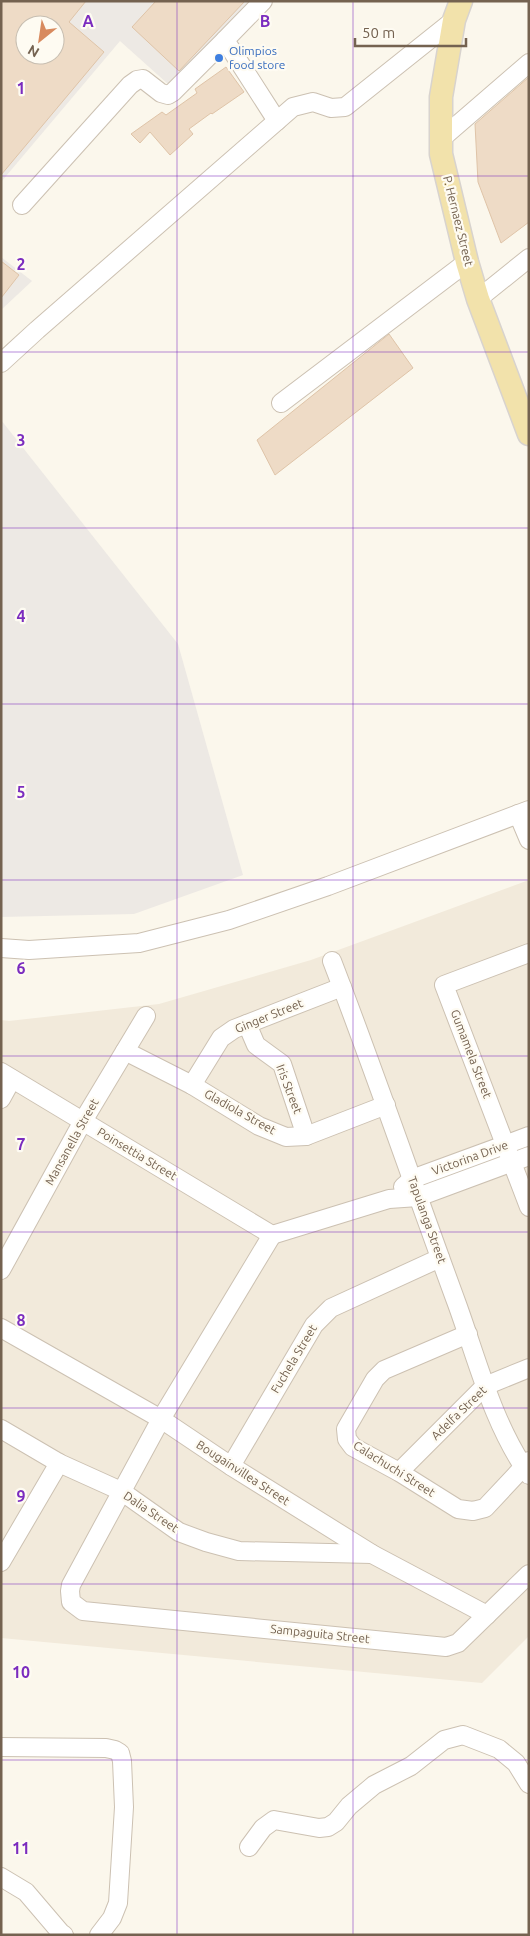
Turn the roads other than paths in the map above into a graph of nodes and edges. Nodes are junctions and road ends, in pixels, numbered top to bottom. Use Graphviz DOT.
graph roads {
  1 [pos="263,1"];
  2 [pos="457,11"];
  3 [pos="225,40"];
  4 [pos="529,63"];
  5 [pos="278,121"];
  6 [pos="441,139"];
  7 [pos="22,205"];
  8 [pos="529,258"];
  9 [pos="467,262"];
  10 [pos="478,299"];
  11 [pos="1,363"];
  12 [pos="281,403"];
  13 [pos="529,434"];
  14 [pos="523,812"];
  15 [pos="529,840"];
  16 [pos="1,948"];
  17 [pos="529,953"];
  18 [pos="332,962"];
  19 [pos="342,987"];
  20 [pos="146,1016"];
  21 [pos="247,1024"];
  22 [pos="126,1051"];
  23 [pos="7,1076"];
  24 [pos="192,1085"];
  25 [pos="1,1099"];
  26 [pos="386,1105"];
  27 [pos="83,1121"];
  28 [pos="306,1136"];
  29 [pos="529,1136"];
  30 [pos="505,1145"];
  31 [pos="529,1156"];
  32 [pos="512,1162"];
  33 [pos="412,1179"];
  34 [pos="418,1197"];
  35 [pos="389,1199"];
  36 [pos="529,1208"];
  37 [pos="272,1235"];
  38 [pos="440,1258"];
  39 [pos="1,1270"];
  40 [pos="1,1328"];
  41 [pos="468,1334"];
  42 [pos="529,1368"];
  43 [pos="485,1386"];
  44 [pos="162,1420"];
  45 [pos="1,1429"];
  46 [pos="59,1463"];
  47 [pos="231,1466"];
  48 [pos="527,1468"];
  49 [pos="399,1472"];
  50 [pos="121,1491"];
  51 [pos="372,1554"];
  52 [pos="1,1562"];
  53 [pos="529,1574"];
  54 [pos="487,1615"];
  55 [pos="1,1747"];
  56 [pos="529,1784"];
  57 [pos="249,1847"];
  58 [pos="1,1877"];
  59 [pos="64,1935"];
  60 [pos="98,1935"];
  1 -- 3 [label="street"];
  2 -- 5 [label="street"];
  2 -- 6 [label="main road, P. Hernaez Street"];
  3 -- 5 [label="street"];
  3 -- 7 [label="street"];
  4 -- 6 [label="street"];
  5 -- 11 [label="street"];
  6 -- 9 [label="main road, P. Hernaez Street"];
  8 -- 10 [label="street"];
  9 -- 10 [label="main road, P. Hernaez Street"];
  9 -- 12 [label="street"];
  10 -- 13 [label="main road, P. Hernaez Street"];
  14 -- 15 [label="street"];
  14 -- 16 [label="street"];
  17 -- 30 [label="street, Gumamela Street"];
  18 -- 19 [label="street, Tapulanga Street"];
  19 -- 21 [label="street, Ginger Street"];
  19 -- 26 [label="street, Tapulanga Street"];
  20 -- 22 [label="street, Mansanella Street"];
  21 -- 24 [label="street, Ginger Street"];
  21 -- 28 [label="street, Iris Street"];
  22 -- 24 [label="street, Gladiola Street"];
  22 -- 27 [label="street, Mansanella Street"];
  23 -- 25 [label="street"];
  23 -- 27 [label="street, Poinsettia Street"];
  24 -- 28 [label="street, Gladiola Street"];
  26 -- 28 [label="street, Gladiola Street"];
  26 -- 33 [label="street, Tapulanga Street"];
  27 -- 37 [label="street, Poinsettia Street"];
  27 -- 39 [label="street, Mansanella Street"];
  29 -- 30 [label="street, Victorina Drive"];
  30 -- 32 [label="street, Gumamela Street"];
  30 -- 33 [label="street, Victorina Drive"];
  31 -- 32 [label="street, Victorina Drive"];
  32 -- 34 [label="street, Victorina Drive"];
  32 -- 36 [label="street, Gumamela Street"];
  33 -- 34 [label="street, Tapulanga Street"];
  33 -- 35 [label="street, Victorina Drive"];
  34 -- 35 [label="street, Victorina Drive"];
  34 -- 38 [label="street, Tapulanga Street"];
  35 -- 37 [label="street, Victorina Drive"];
  37 -- 44 [label="street"];
  38 -- 41 [label="street, Tapulanga Street"];
  38 -- 47 [label="street, Fuchela Street"];
  40 -- 44 [label="street, Bougainvillea Street"];
  41 -- 43 [label="street, Tapulanga Street"];
  41 -- 49 [label="street, Calachuchi Street"];
  42 -- 43 [label="street, Adelfa Street"];
  43 -- 48 [label="street, Tapulanga Street"];
  43 -- 49 [label="street, Adelfa Street"];
  44 -- 47 [label="street, Bougainvillea Street"];
  44 -- 50 [label="street"];
  45 -- 46 [label="street, Dalia Street"];
  46 -- 50 [label="street, Dalia Street"];
  46 -- 52 [label="street"];
  47 -- 51 [label="street, Bougainvillea Street"];
  48 -- 49 [label="street, Calachuchi Street"];
  50 -- 51 [label="street, Dalia Street"];
  50 -- 54 [label="street, Sampaguita Street"];
  51 -- 54 [label="street, Bougainvillea Street"];
  53 -- 54 [label="street, Sampaguita Street"];
  55 -- 60 [label="street"];
  56 -- 57 [label="street"];
  58 -- 59 [label="street"];
}
